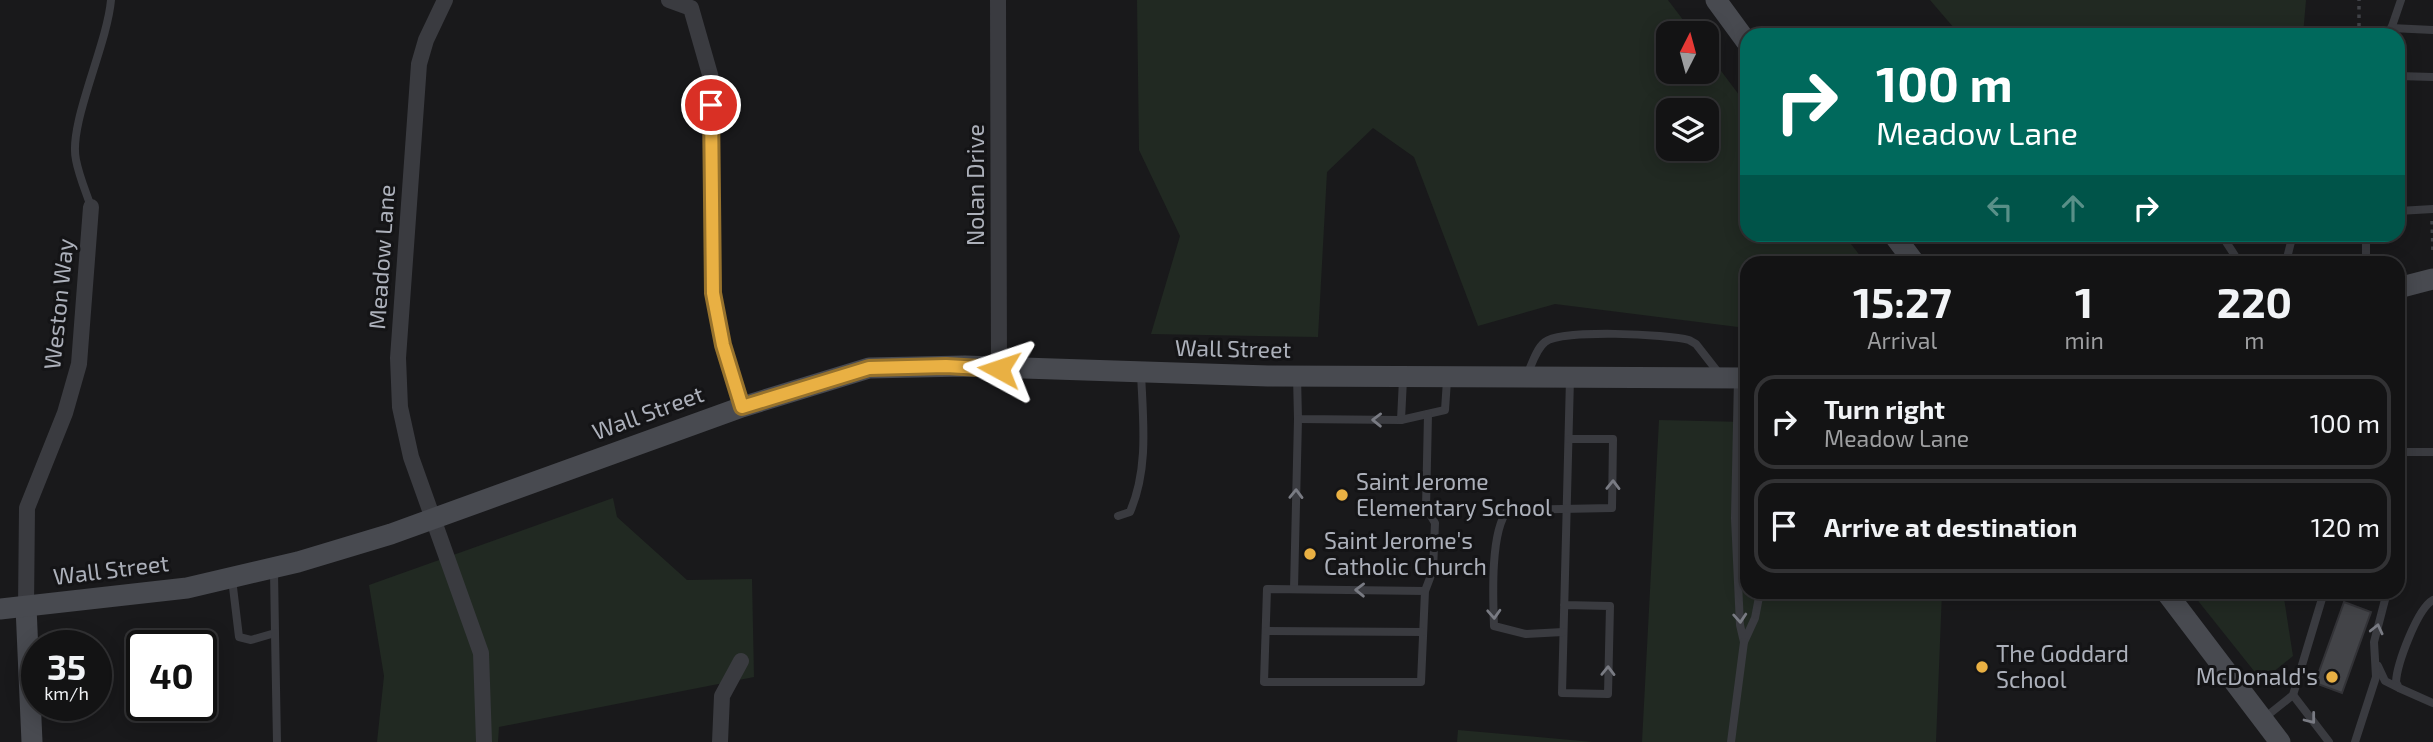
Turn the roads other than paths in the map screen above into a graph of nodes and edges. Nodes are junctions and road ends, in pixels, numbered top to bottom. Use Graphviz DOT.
graph roads {
  1 [pos="111,0"];
  2 [pos="445,0"];
  3 [pos="668,0"];
  4 [pos="998,0"];
  5 [pos="1716,0"];
  6 [pos="2401,0"];
  7 [pos="696,4"];
  8 [pos="2391,28"];
  9 [pos="2433,30"];
  10 [pos="2405,31"];
  11 [pos="1740,33"];
  12 [pos="2405,76"];
  13 [pos="2433,77"];
  14 [pos="91,207"];
  15 [pos="2433,209"];
  16 [pos="2405,211"];
  17 [pos="2433,279"];
  18 [pos="2405,286"];
  19 [pos="999,369"];
  20 [pos="1142,373"];
  21 [pos="1297,376"];
  22 [pos="1403,376"];
  23 [pos="1447,377"];
  24 [pos="1526,377"];
  25 [pos="1570,378"];
  26 [pos="1736,378"];
  27 [pos="742,407"];
  28 [pos="1428,414"];
  29 [pos="1298,419"];
  30 [pos="1401,420"];
  31 [pos="1569,439"];
  32 [pos="2405,452"];
  33 [pos="2433,452"];
  34 [pos="1567,507"];
  35 [pos="1118,516"];
  36 [pos="432,517"];
  37 [pos="274,569"];
  38 [pos="232,579"];
  39 [pos="1294,589"];
  40 [pos="1426,591"];
  41 [pos="1759,599"];
  42 [pos="2171,599"];
  43 [pos="2322,599"];
  44 [pos="2385,599"];
  45 [pos="2433,600"];
  46 [pos="1564,605"];
  47 [pos="26,607"];
  48 [pos="0,609"];
  49 [pos="1266,631"];
  50 [pos="1423,632"];
  51 [pos="1563,632"];
  52 [pos="275,633"];
  53 [pos="1744,642"];
  54 [pos="2375,653"];
  55 [pos="741,661"];
  56 [pos="2397,676"];
  57 [pos="2387,682"];
  58 [pos="2399,688"];
  59 [pos="2293,695"];
  60 [pos="2433,704"];
  61 [pos="2263,719"];
  62 [pos="32,742"];
  63 [pos="277,742"];
  64 [pos="484,742"];
  65 [pos="720,742"];
  66 [pos="1731,742"];
  67 [pos="2280,742"];
  68 [pos="2329,742"];
  69 [pos="2355,742"];
  1 -- 14 [label="lane"];
  2 -- 36 [label="street, Meadow Lane"];
  3 -- 7 [label="street"];
  4 -- 19 [label="street, Nolan Drive"];
  5 -- 11 [label="street"];
  6 -- 8 [label="lane"];
  7 -- 27 [label="street"];
  9 -- 10 [label="lane"];
  12 -- 13 [label="lane"];
  14 -- 47 [label="street, Weston Way"];
  15 -- 16 [label="lane"];
  17 -- 18 [label="street"];
  19 -- 20 [label="street, Wall Street"];
  19 -- 27 [label="street, Wall Street"];
  20 -- 21 [label="street, Wall Street"];
  20 -- 35 [label="lane"];
  21 -- 22 [label="street, Wall Street"];
  21 -- 29 [label="lane"];
  22 -- 23 [label="street, Wall Street"];
  22 -- 30 [label="lane"];
  23 -- 24 [label="street, Wall Street"];
  23 -- 28 [label="lane"];
  24 -- 25 [label="street, Wall Street"];
  24 -- 26 [label="lane"];
  25 -- 26 [label="street, Wall Street"];
  25 -- 31 [label="lane"];
  26 -- 53 [label="lane, one-way"];
  27 -- 36 [label="street, Wall Street"];
  28 -- 30 [label="lane"];
  28 -- 40 [label="lane"];
  30 -- 29 [label="lane, one-way"];
  39 -- 29 [label="lane, one-way"];
  31 -- 34 [label="lane"];
  34 -- 31 [label="lane, one-way"];
  32 -- 33 [label="lane"];
  34 -- 46 [label="lane"];
  34 -- 51 [label="lane, one-way"];
  36 -- 37 [label="street, Wall Street"];
  36 -- 64 [label="street, Meadow Lane"];
  37 -- 38 [label="street, Wall Street"];
  37 -- 52 [label="lane"];
  38 -- 47 [label="street, Wall Street"];
  38 -- 52 [label="lane"];
  40 -- 39 [label="lane, one-way"];
  39 -- 49 [label="lane"];
  40 -- 50 [label="lane"];
  41 -- 53 [label="lane"];
  42 -- 61 [label="street"];
  43 -- 59 [label="lane"];
  54 -- 44 [label="lane, one-way"];
  45 -- 56 [label="lane"];
  46 -- 51 [label="lane"];
  51 -- 46 [label="lane, one-way"];
  47 -- 48 [label="street, Wall Street"];
  47 -- 62 [label="street"];
  49 -- 50 [label="lane"];
  49 -- 50 [label="lane"];
  52 -- 63 [label="lane"];
  53 -- 66 [label="lane"];
  54 -- 57 [label="lane"];
  54 -- 69 [label="lane"];
  55 -- 65 [label="street"];
  56 -- 57 [label="lane"];
  56 -- 58 [label="lane"];
  57 -- 58 [label="lane"];
  58 -- 60 [label="lane"];
  59 -- 61 [label="lane"];
  59 -- 68 [label="lane, one-way"];
  61 -- 67 [label="street"];
}
